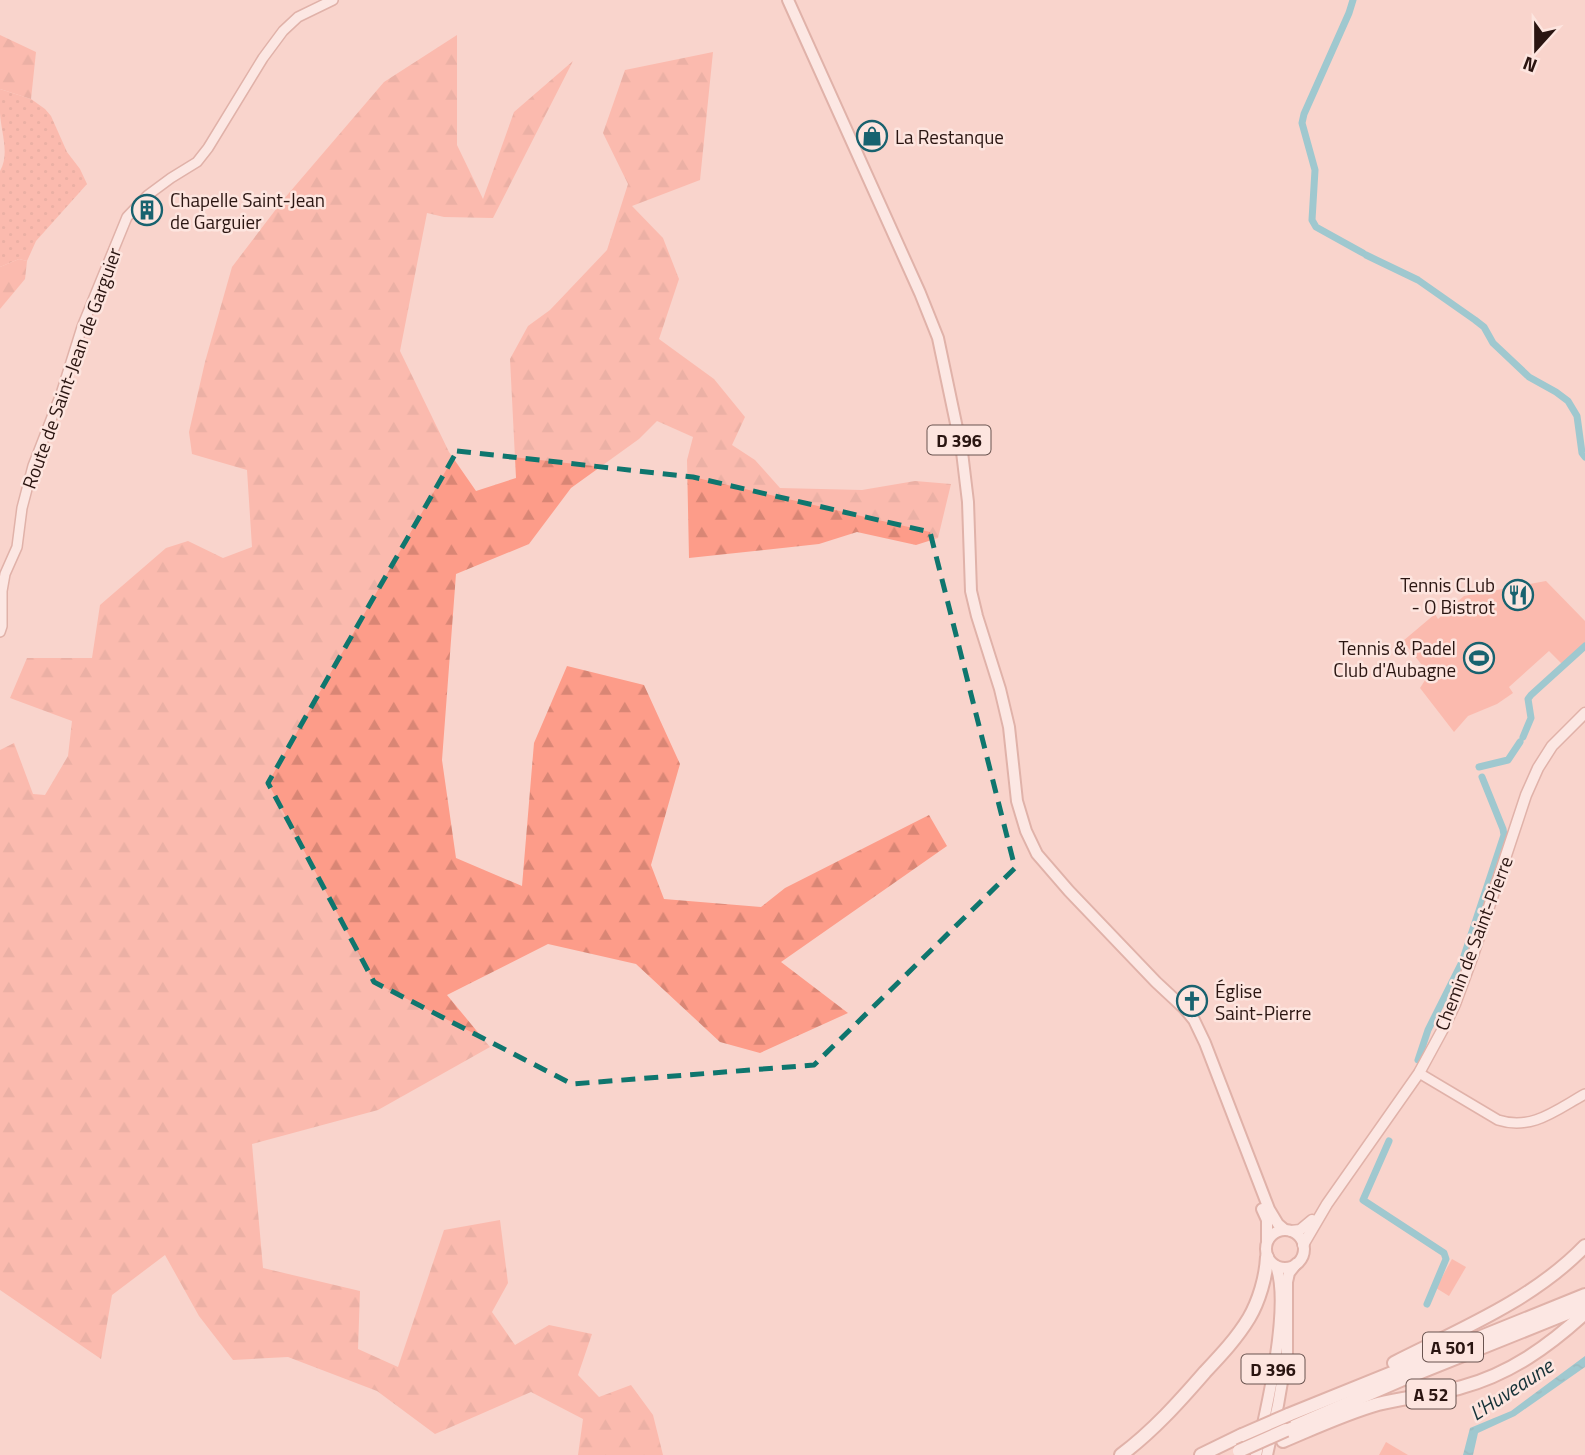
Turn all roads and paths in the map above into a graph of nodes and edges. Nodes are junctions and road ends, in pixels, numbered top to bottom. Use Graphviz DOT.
graph roads {
  1 [pos="333,0"];
  2 [pos="788,0"];
  3 [pos="0,632"];
  4 [pos="1585,713"];
  5 [pos="1419,1073"];
  6 [pos="1585,1094"];
  7 [pos="1229,1103"];
  8 [pos="1327,1204"];
  9 [pos="1288,1230"];
  10 [pos="1267,1241"];
  11 [pos="1303,1245"];
  12 [pos="1585,1247"];
  13 [pos="1271,1261"];
  14 [pos="1296,1265"];
  15 [pos="1585,1294"];
  16 [pos="1585,1306"];
  17 [pos="1585,1313"];
  18 [pos="1322,1400"];
  19 [pos="1284,1436"];
  20 [pos="1240,1454"];
  21 [pos="1121,1455"];
  22 [pos="1201,1455"];
  23 [pos="1256,1455"];
  24 [pos="1267,1455"];
  1 -- 3 [label="street, Route de Saint-Jean de Garguier"];
  2 -- 7 [label="main road, D 396"];
  4 -- 5 [label="main road, Chemin de Saint-Pierre"];
  5 -- 6 [label="street"];
  5 -- 8 [label="main road, Chemin de Saint-Pierre"];
  7 -- 9 [label="main road, D 396"];
  7 -- 10 [label="main road, D 396"];
  8 -- 9 [label="main road, Chemin de Saint-Pierre"];
  8 -- 11 [label="main road, Chemin de Saint-Pierre"];
  9 -- 10 [label="main road"];
  9 -- 11 [label="main road"];
  10 -- 13 [label="main road"];
  11 -- 14 [label="main road"];
  12 -- 18 [label="highway, A 52"];
  13 -- 14 [label="main road"];
  13 -- 21 [label="highway"];
  13 -- 23 [label="main road, D 396"];
  14 -- 24 [label="main road, D 396"];
  15 -- 18 [label="highway, A 501"];
  16 -- 19 [label="highway, A 501"];
  17 -- 19 [label="highway, A 52"];
  18 -- 22 [label="highway, A 52, bridge"];
  19 -- 20 [label="highway, A 501, bridge"];
}
